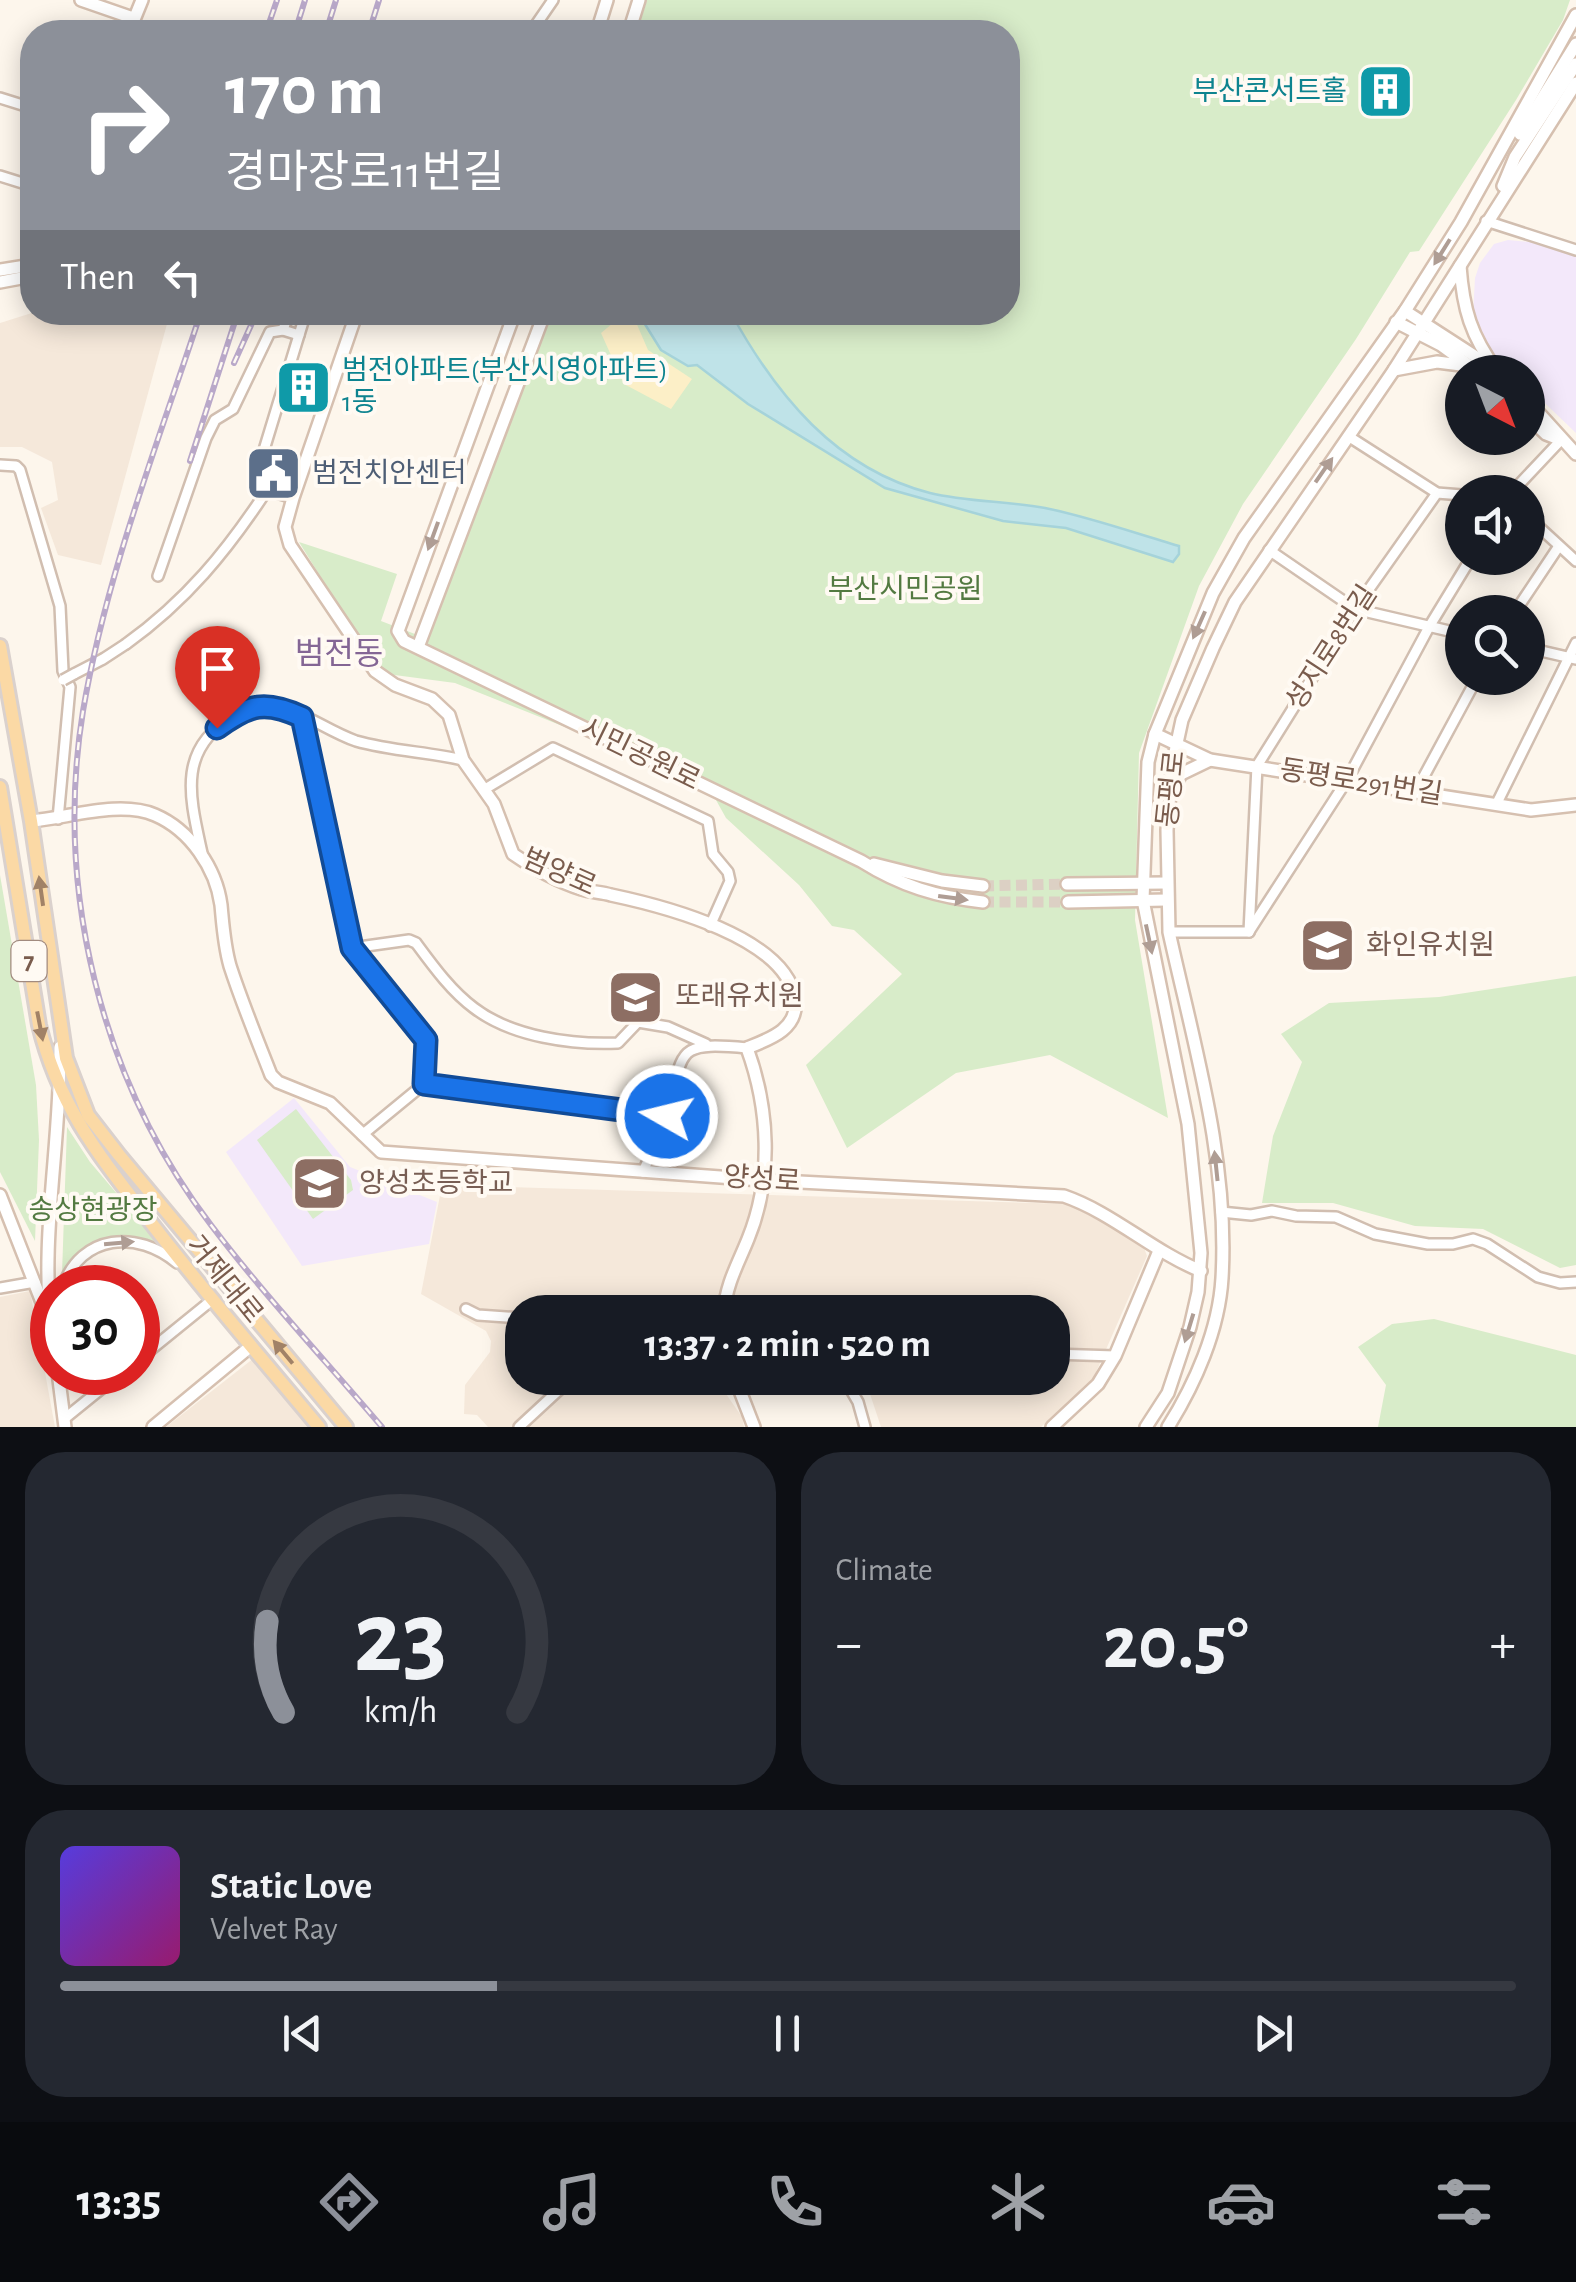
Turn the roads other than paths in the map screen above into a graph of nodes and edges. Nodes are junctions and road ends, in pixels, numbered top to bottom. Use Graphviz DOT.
graph roads {
  1 [pos="142,0"];
  2 [pos="85,1"];
  3 [pos="1576,16"];
  4 [pos="133,18"];
  5 [pos="1575,46"];
  6 [pos="1576,64"];
  7 [pos="1576,83"];
  8 [pos="1461,222"];
  9 [pos="1486,222"];
  10 [pos="1576,250"];
  11 [pos="1460,266"];
  12 [pos="1405,312"];
  13 [pos="1396,322"];
  14 [pos="1425,322"];
  15 [pos="285,325"];
  16 [pos="302,325"];
  17 [pos="353,325"];
  18 [pos="510,325"];
  19 [pos="540,325"];
  20 [pos="283,330"];
  21 [pos="1418,334"];
  22 [pos="299,335"];
  23 [pos="1455,355"];
  24 [pos="1473,355"];
  25 [pos="1485,355"];
  26 [pos="1445,364"];
  27 [pos="1394,370"];
  28 [pos="1545,417"];
  29 [pos="1545,433"];
  30 [pos="1348,436"];
  31 [pos="1562,440"];
  32 [pos="1576,454"];
  33 [pos="0,465"];
  34 [pos="1528,475"];
  35 [pos="267,490"];
  36 [pos="1437,493"];
  37 [pos="1445,494"];
  38 [pos="293,498"];
  39 [pos="1545,533"];
  40 [pos="1559,546"];
  41 [pos="1269,550"];
  42 [pos="1576,562"];
  43 [pos="1461,575"];
  44 [pos="158,576"];
  45 [pos="1527,595"];
  46 [pos="1355,609"];
  47 [pos="1429,627"];
  48 [pos="1445,630"];
  49 [pos="1576,643"];
  50 [pos="0,646"];
  51 [pos="418,647"];
  52 [pos="1545,652"];
  53 [pos="1572,658"];
  54 [pos="63,680"];
  55 [pos="1469,695"];
  56 [pos="302,717"];
  57 [pos="1155,734"];
  58 [pos="1176,742"];
  59 [pos="464,760"];
  60 [pos="1210,760"];
  61 [pos="1257,766"];
  62 [pos="1348,780"];
  63 [pos="0,788"];
  64 [pos="485,789"];
  65 [pos="1416,792"];
  66 [pos="1169,797"];
  67 [pos="1496,804"];
  68 [pos="1575,804"];
  69 [pos="58,818"];
  70 [pos="32,821"];
  71 [pos="202,853"];
  72 [pos="862,861"];
  73 [pos="1143,883"];
  74 [pos="1166,883"];
  75 [pos="1068,884"];
  76 [pos="983,886"];
  77 [pos="1143,900"];
  78 [pos="1166,900"];
  79 [pos="983,902"];
  80 [pos="1068,902"];
  81 [pos="710,926"];
  82 [pos="1170,932"];
  83 [pos="1249,932"];
  84 [pos="352,948"];
  85 [pos="60,1022"];
  86 [pos="706,1044"];
  87 [pos="746,1048"];
  88 [pos="424,1084"];
  89 [pos="61,1094"];
  90 [pos="667,1116"];
  91 [pos="362,1134"];
  92 [pos="643,1172"];
  93 [pos="762,1180"];
  94 [pos="0,1196"];
  95 [pos="1221,1212"];
  96 [pos="1159,1250"];
  97 [pos="48,1265"];
  98 [pos="77,1265"];
  99 [pos="30,1270"];
  100 [pos="188,1271"];
  101 [pos="1200,1271"];
  102 [pos="1576,1282"];
  103 [pos="30,1283"];
  104 [pos="0,1288"];
  105 [pos="727,1295"];
  106 [pos="212,1300"];
  107 [pos="466,1310"];
  108 [pos="505,1317"];
  109 [pos="160,1341"];
  110 [pos="251,1346"];
  111 [pos="1070,1355"];
  112 [pos="1115,1356"];
  113 [pos="61,1395"];
  114 [pos="96,1395"];
  115 [pos="553,1395"];
  116 [pos="742,1395"];
  117 [pos="854,1395"];
  118 [pos="65,1423"];
  119 [pos="153,1427"];
  120 [pos="319,1427"];
  121 [pos="346,1427"];
  122 [pos="518,1427"];
  123 [pos="754,1427"];
  124 [pos="865,1427"];
  125 [pos="1052,1427"];
  126 [pos="1146,1427"];
  127 [pos="1168,1427"];
  1 -- 4 [label="main road"];
  2 -- 4 [label="main road"];
  3 -- 8 [label="main road"];
  5 -- 8 [label="main road"];
  6 -- 9 [label="main road"];
  7 -- 9 [label="main road"];
  8 -- 12 [label="main road, 동평로, one-way"];
  9 -- 10 [label="street"];
  9 -- 11 [label="main road, 동평로"];
  11 -- 14 [label="main road, 동평로"];
  11 -- 25 [label="main road"];
  12 -- 13 [label="main road, 동평로"];
  12 -- 14 [label="main road"];
  13 -- 21 [label="main road"];
  13 -- 57 [label="main road, 동평로, one-way"];
  14 -- 21 [label="main road, 동평로"];
  14 -- 24 [label="main road"];
  15 -- 20 [label="street"];
  16 -- 22 [label="street"];
  17 -- 38 [label="main road, 범양로"];
  18 -- 51 [label="main road, one-way"];
  19 -- 51 [label="main road"];
  20 -- 22 [label="street"];
  20 -- 44 [label="street"];
  21 -- 23 [label="main road"];
  21 -- 27 [label="main road, 동평로"];
  22 -- 35 [label="street"];
  26 -- 27 [label="main road"];
  27 -- 30 [label="main road, 동평로"];
  28 -- 31 [label="main road"];
  29 -- 31 [label="main road"];
  30 -- 36 [label="street"];
  41 -- 30 [label="main road, 동평로, one-way"];
  31 -- 32 [label="main road"];
  31 -- 34 [label="street"];
  33 -- 69 [label="street"];
  35 -- 38 [label="street"];
  35 -- 54 [label="street, bridge"];
  36 -- 37 [label="street"];
  36 -- 46 [label="street, 성지로8번길"];
  38 -- 59 [label="main road, 범양로"];
  39 -- 40 [label="street"];
  40 -- 42 [label="street"];
  40 -- 45 [label="street"];
  41 -- 46 [label="street"];
  41 -- 58 [label="main road, 동평로"];
  43 -- 47 [label="street"];
  46 -- 47 [label="street"];
  46 -- 61 [label="street, 성지로8번길"];
  47 -- 48 [label="street"];
  47 -- 62 [label="street"];
  49 -- 53 [label="street"];
  50 -- 70 [label="main road, 7"];
  51 -- 72 [label="main road, 시민공원로"];
  52 -- 53 [label="street"];
  53 -- 67 [label="street"];
  55 -- 65 [label="street"];
  56 -- 59 [label="street"];
  56 -- 71 [label="street"];
  56 -- 84 [label="street"];
  57 -- 58 [label="main road, 동평로291번길"];
  57 -- 73 [label="main road, 동평로"];
  58 -- 60 [label="main road, 동평로291번길"];
  58 -- 66 [label="main road, 동평로"];
  59 -- 64 [label="main road, 범양로"];
  60 -- 61 [label="main road, 동평로291번길"];
  60 -- 66 [label="main road"];
  61 -- 62 [label="main road, 동평로291번길"];
  61 -- 83 [label="street, 성지로8번길"];
  62 -- 65 [label="main road, 동평로291번길"];
  62 -- 83 [label="street"];
  63 -- 89 [label="main road, 7, one-way"];
  64 -- 81 [label="main road, 범양로"];
  64 -- 81 [label="street"];
  65 -- 67 [label="main road, 동평로291번길"];
  66 -- 74 [label="main road, 동평로"];
  67 -- 68 [label="main road, 동평로291번길"];
  69 -- 70 [label="main road, 양성로"];
  69 -- 71 [label="main road, 양성로"];
  85 -- 70 [label="main road, 7, one-way"];
  71 -- 91 [label="main road, 양성로"];
  72 -- 76 [label="main road, 시민공원로"];
  72 -- 79 [label="main road, 시민공원로, one-way"];
  73 -- 74 [label="main road"];
  73 -- 75 [label="main road"];
  73 -- 77 [label="main road, 동평로"];
  74 -- 78 [label="main road, 동평로"];
  77 -- 78 [label="main road"];
  77 -- 80 [label="main road"];
  77 -- 101 [label="main road, 동평로, one-way"];
  78 -- 82 [label="main road, 동평로"];
  81 -- 87 [label="main road, 범양로"];
  82 -- 83 [label="street"];
  95 -- 82 [label="main road, 동평로, one-way"];
  84 -- 86 [label="street"];
  84 -- 88 [label="street"];
  85 -- 89 [label="main road, 7"];
  121 -- 85 [label="main road, 거제대로, one-way"];
  86 -- 87 [label="street"];
  86 -- 90 [label="street"];
  87 -- 93 [label="main road"];
  88 -- 90 [label="street"];
  88 -- 91 [label="street"];
  89 -- 97 [label="main road, 7"];
  89 -- 100 [label="main road, 거제대로"];
  90 -- 92 [label="street"];
  91 -- 92 [label="main road, 양성로"];
  92 -- 93 [label="main road, 양성로"];
  93 -- 96 [label="main road, 양성로"];
  93 -- 105 [label="main road"];
  94 -- 99 [label="main road"];
  95 -- 102 [label="street"];
  95 -- 127 [label="main road, 동평로"];
  96 -- 101 [label="main road, 양성로"];
  96 -- 112 [label="main road"];
  98 -- 100 [label="street, one-way"];
  100 -- 106 [label="main road, 거제대로"];
  101 -- 126 [label="main road, 동평로, one-way"];
  103 -- 104 [label="street"];
  106 -- 109 [label="street, 거제대로"];
  106 -- 110 [label="main road, 거제대로"];
  107 -- 108 [label="street"];
  110 -- 119 [label="main road"];
  110 -- 120 [label="main road, 거제대로"];
  111 -- 112 [label="street"];
  112 -- 125 [label="main road"];
  113 -- 118 [label="main road"];
  114 -- 118 [label="street"];
  115 -- 122 [label="street"];
  116 -- 123 [label="main road"];
  117 -- 124 [label="street"];
}
